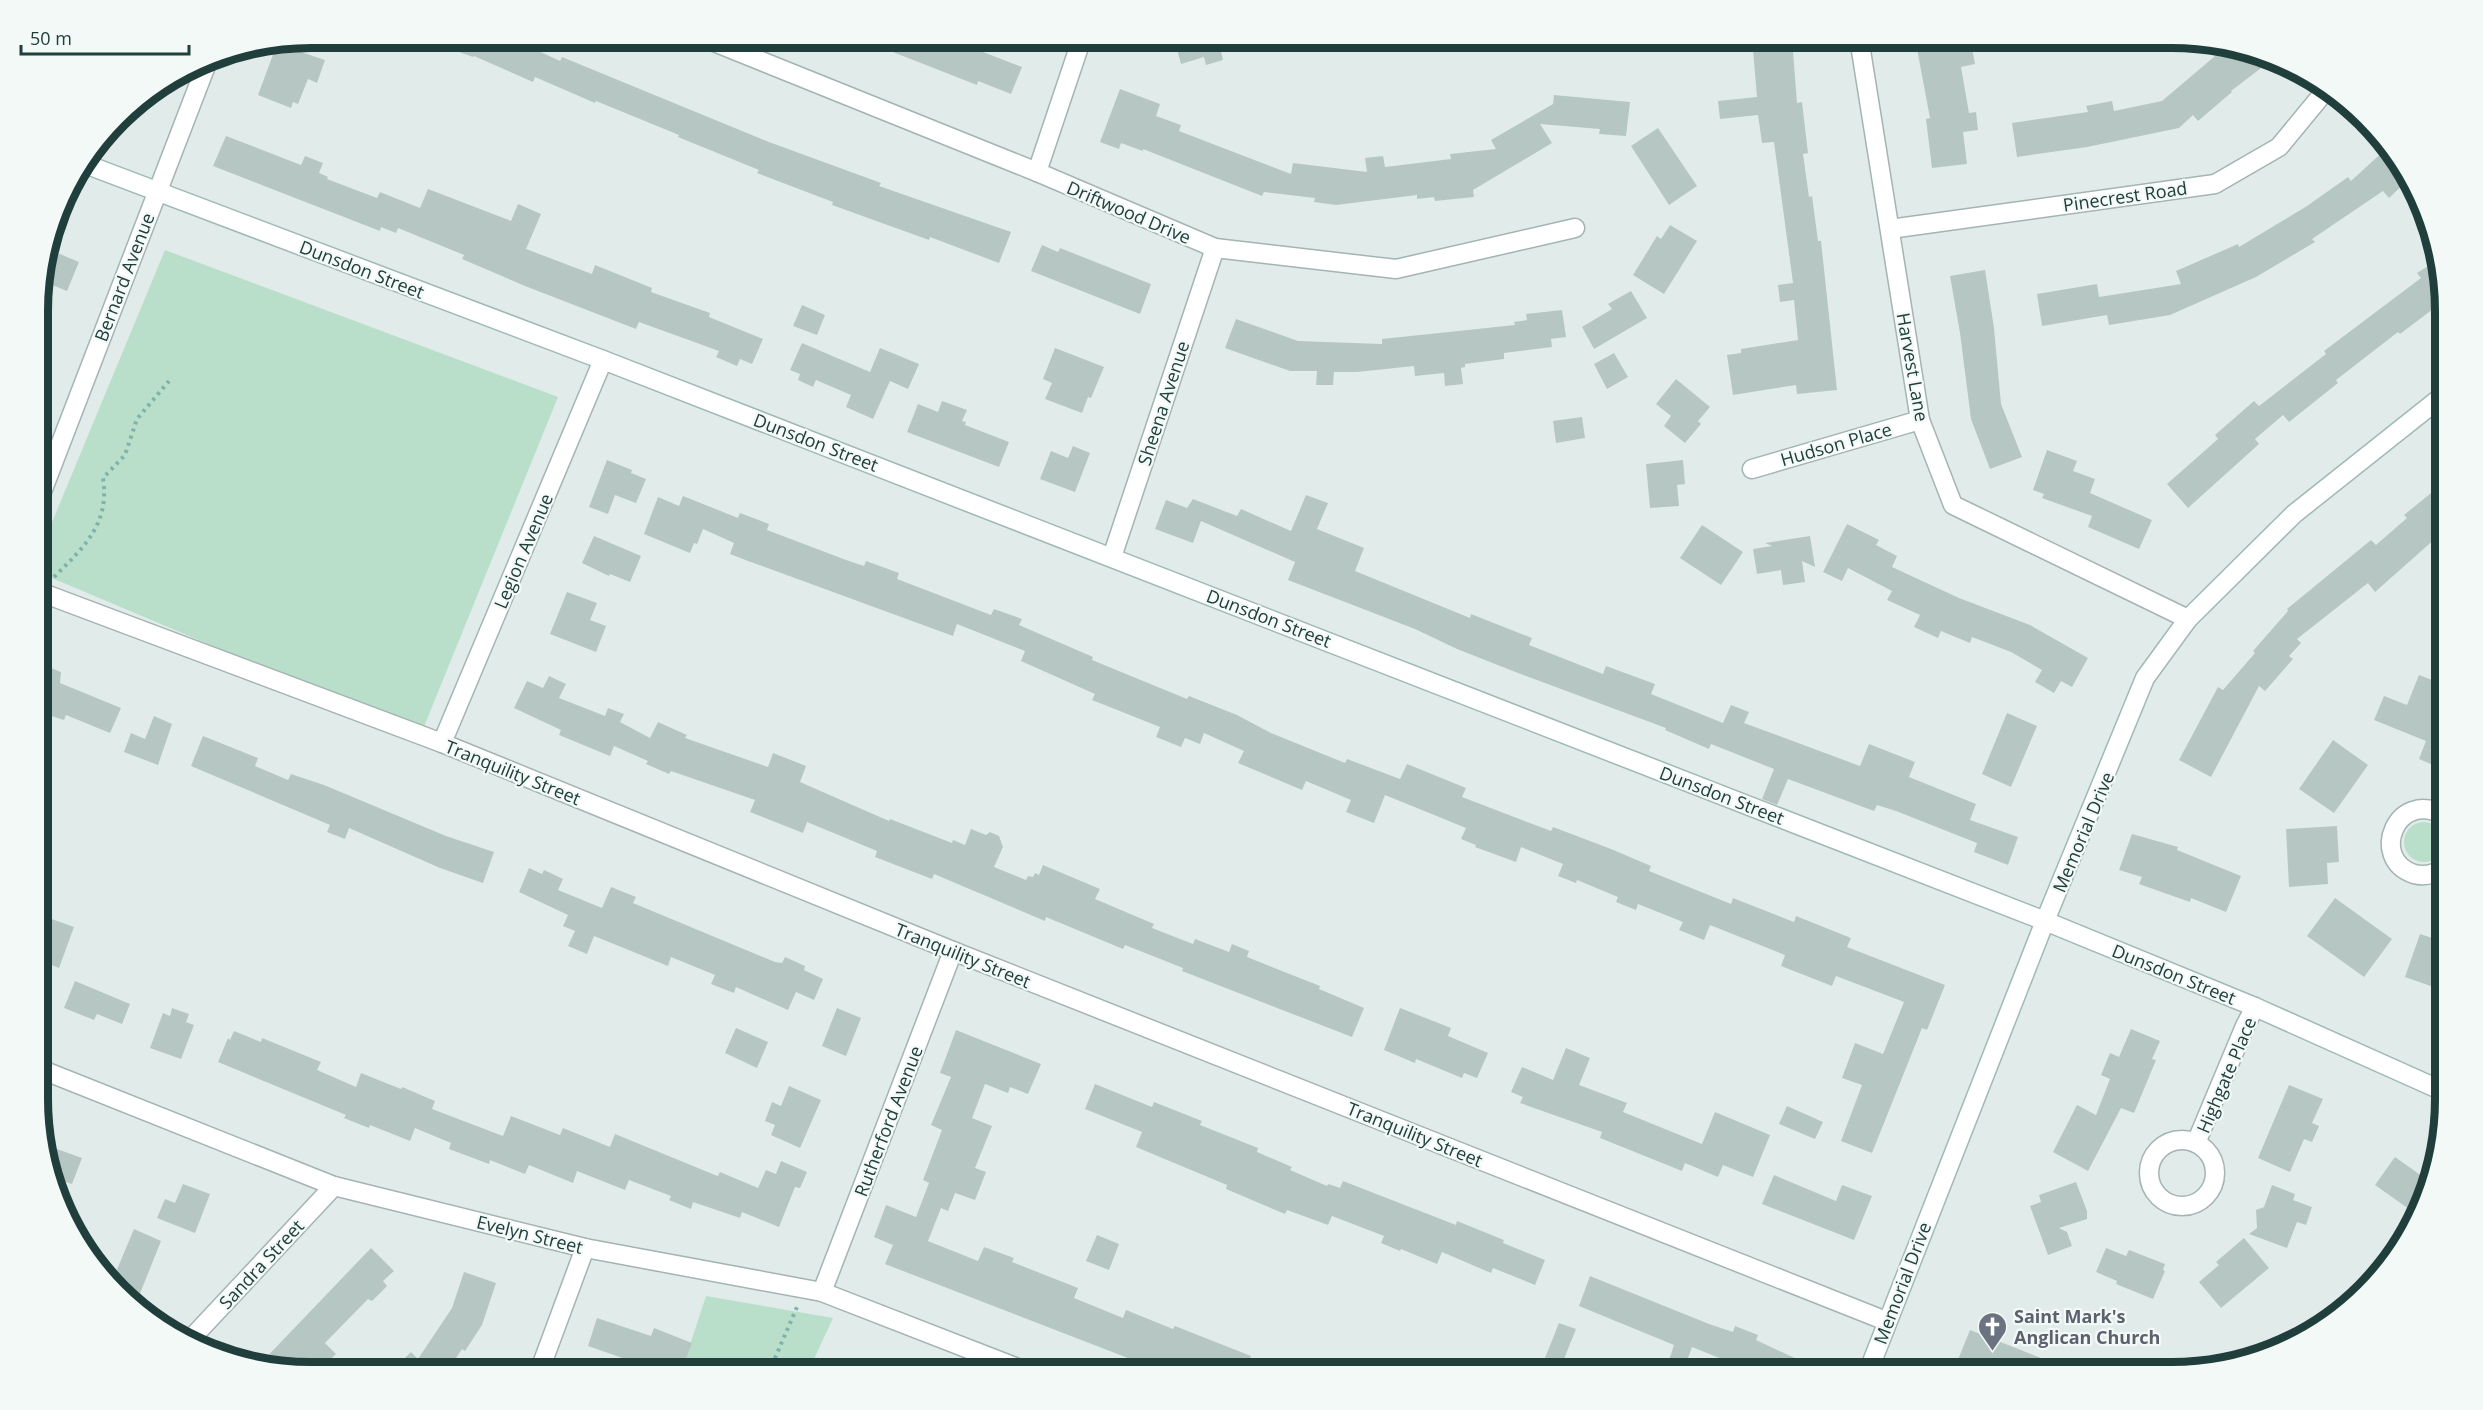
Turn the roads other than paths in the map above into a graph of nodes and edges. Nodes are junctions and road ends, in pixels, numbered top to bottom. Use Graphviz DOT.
graph roads {
  1 [pos="729,48"];
  2 [pos="1079,48"];
  3 [pos="1861,48"];
  4 [pos="204,71"];
  5 [pos="2322,95"];
  6 [pos="91,166"];
  7 [pos="1037,172"];
  8 [pos="157,192"];
  9 [pos="1575,228"];
  10 [pos="1890,229"];
  11 [pos="1215,249"];
  12 [pos="603,360"];
  13 [pos="2435,402"];
  14 [pos="1920,420"];
  15 [pos="1752,469"];
  16 [pos="48,476"];
  17 [pos="1112,557"];
  18 [pos="48,595"];
  19 [pos="2187,619"];
  20 [pos="442,743"];
  21 [pos="2435,810"];
  22 [pos="2435,872"];
  23 [pos="2045,921"];
  24 [pos="953,951"];
  25 [pos="2255,1007"];
  26 [pos="48,1072"];
  27 [pos="2435,1088"];
  28 [pos="2196,1143"];
  29 [pos="334,1186"];
  30 [pos="585,1248"];
  31 [pos="813,1290"];
  32 [pos="1886,1321"];
  33 [pos="194,1335"];
  34 [pos="543,1362"];
  35 [pos="1002,1362"];
  36 [pos="1872,1362"];
  1 -- 7 [label="street, Driftwood Drive"];
  2 -- 7 [label="street"];
  3 -- 10 [label="street, Harvest Lane"];
  4 -- 8 [label="street, Bernard Avenue"];
  5 -- 10 [label="street, Pinecrest Road"];
  6 -- 8 [label="street, Dunsdon Street"];
  7 -- 11 [label="street, Driftwood Drive"];
  8 -- 12 [label="street, Dunsdon Street"];
  8 -- 16 [label="street, Bernard Avenue"];
  9 -- 11 [label="street, Driftwood Drive"];
  10 -- 14 [label="street, Harvest Lane"];
  11 -- 17 [label="street, Sheena Avenue"];
  12 -- 17 [label="street, Dunsdon Street"];
  12 -- 20 [label="street, Legion Avenue"];
  13 -- 19 [label="street, Memorial Drive"];
  14 -- 15 [label="street, Hudson Place"];
  14 -- 19 [label="street, Harvest Lane"];
  17 -- 23 [label="street, Dunsdon Street"];
  18 -- 20 [label="street, Tranquility Street"];
  19 -- 23 [label="street, Memorial Drive"];
  20 -- 24 [label="street, Tranquility Street"];
  21 -- 22 [label="street"];
  23 -- 25 [label="street, Dunsdon Street"];
  23 -- 32 [label="street, Memorial Drive"];
  24 -- 31 [label="street, Rutherford Avenue"];
  24 -- 32 [label="street, Tranquility Street"];
  25 -- 27 [label="street, Dunsdon Street"];
  25 -- 28 [label="street, Highgate Place"];
  26 -- 29 [label="street, Evelyn Street"];
  29 -- 30 [label="street, Evelyn Street"];
  29 -- 33 [label="street, Sandra Street"];
  30 -- 31 [label="street, Evelyn Street"];
  30 -- 34 [label="street"];
  31 -- 35 [label="street, Evelyn Street"];
  32 -- 36 [label="street, Memorial Drive"];
}
